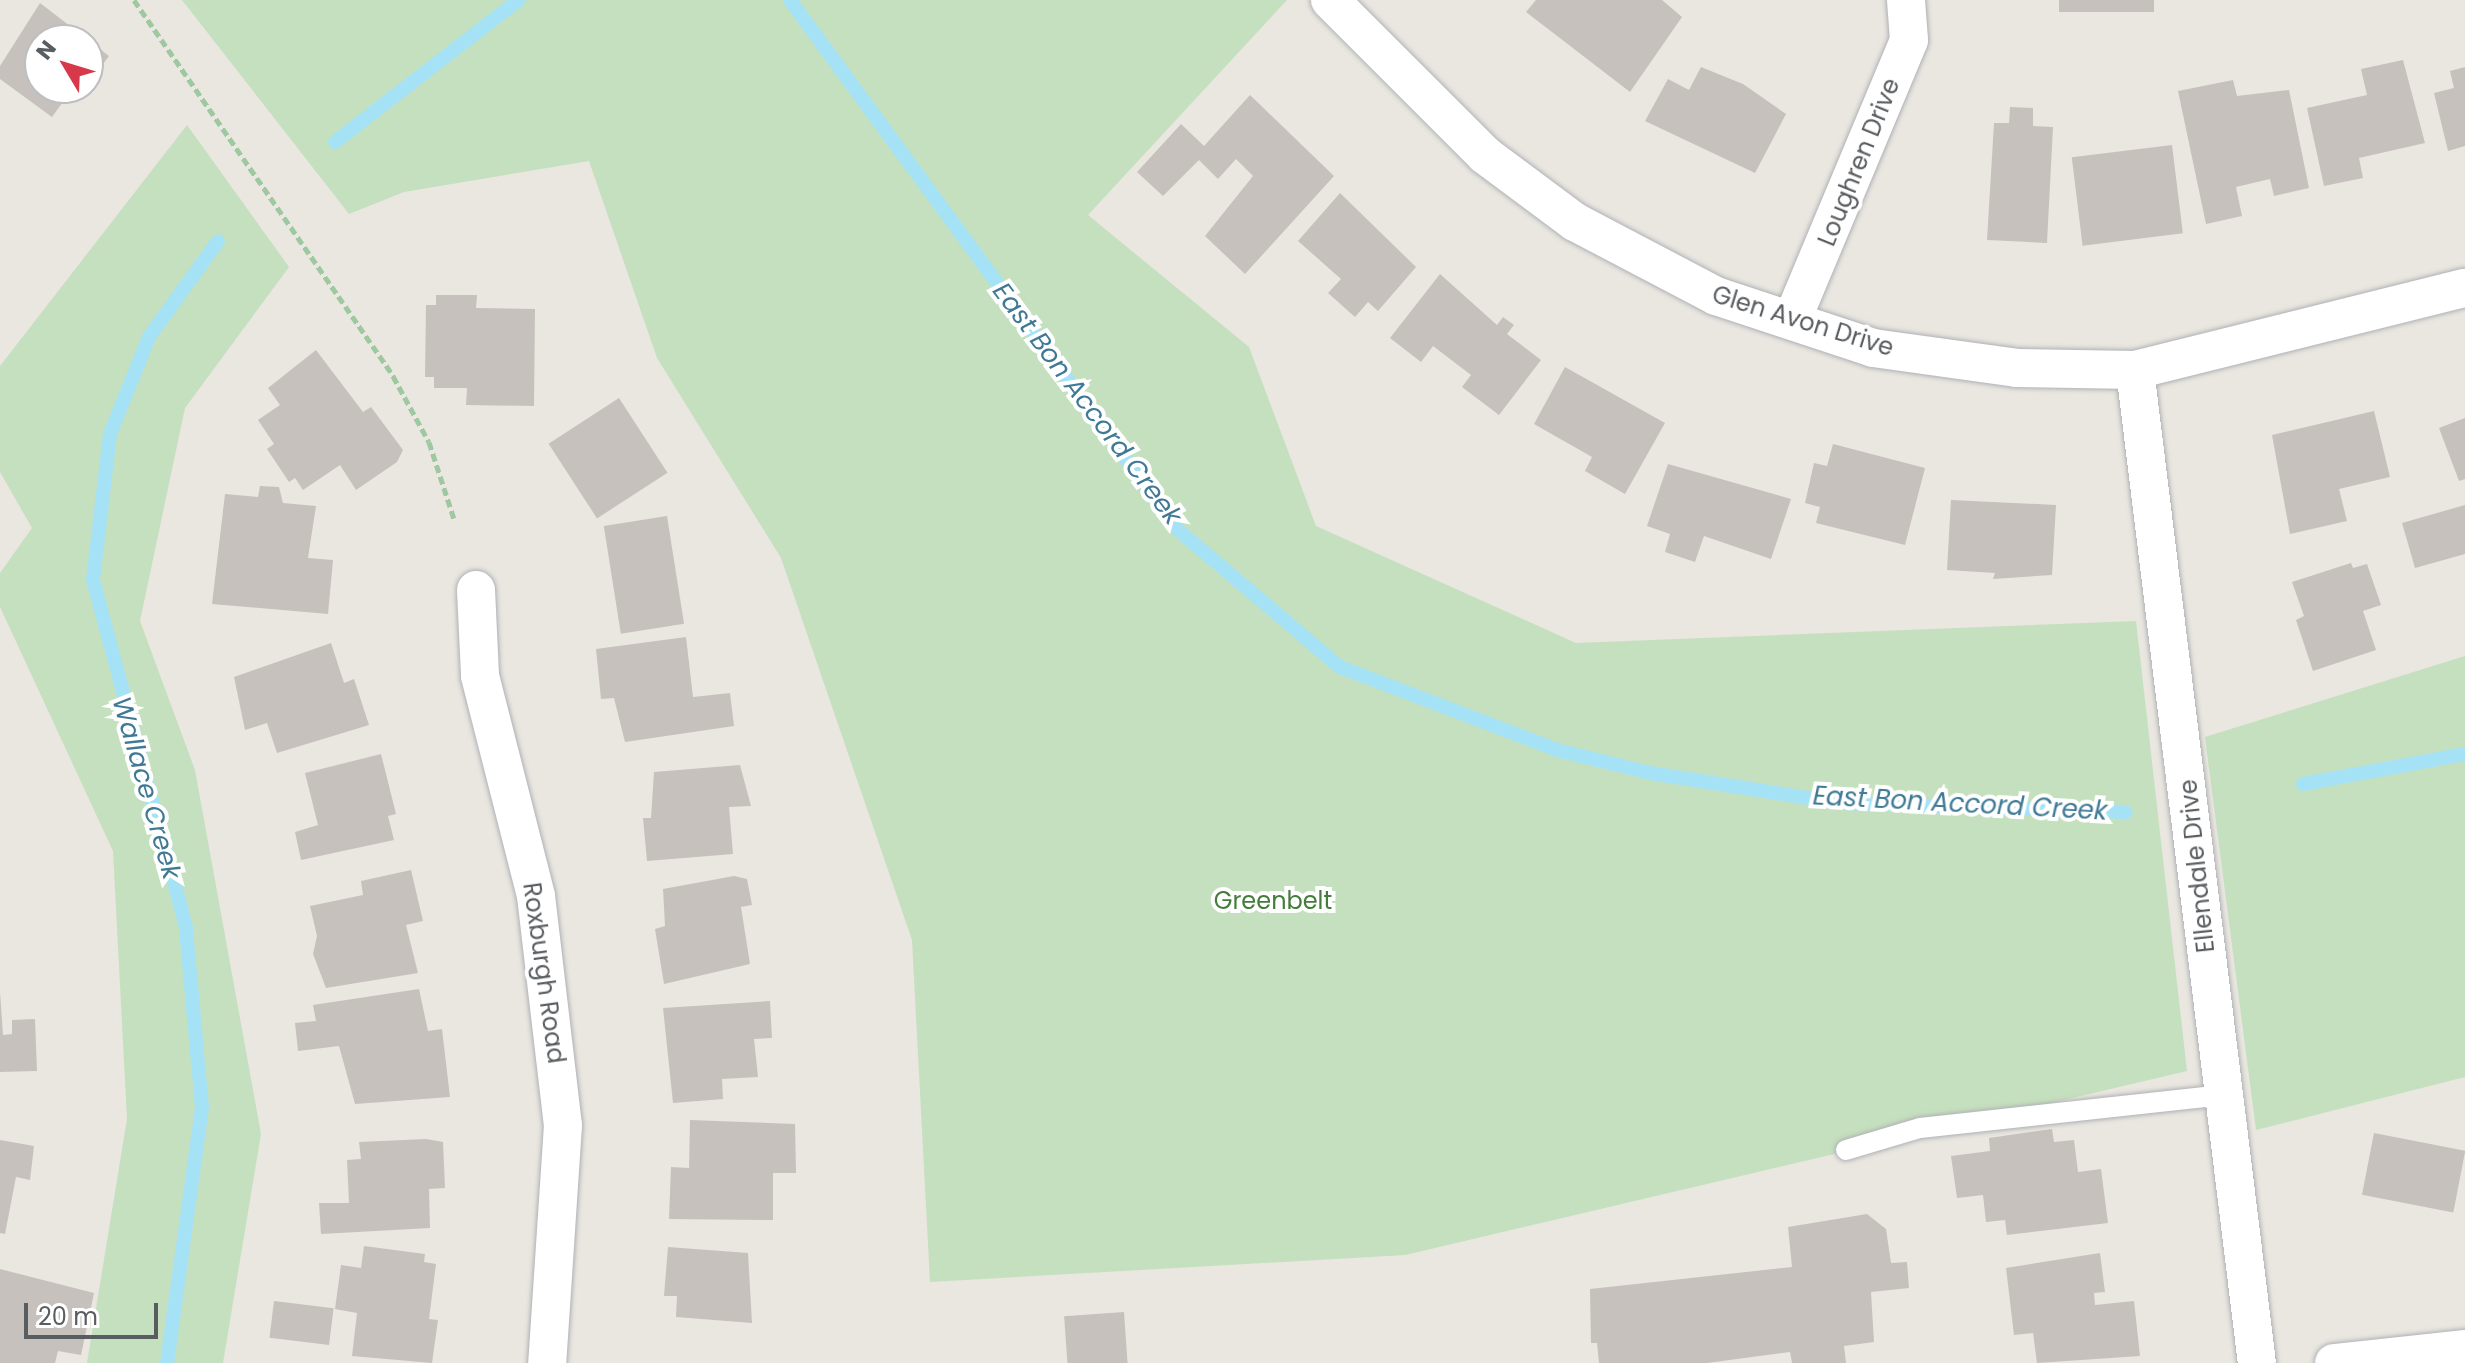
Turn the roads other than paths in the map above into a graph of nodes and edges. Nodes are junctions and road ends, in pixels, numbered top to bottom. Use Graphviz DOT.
graph roads {
  1 [pos="1330,0"];
  2 [pos="1906,0"];
  3 [pos="2465,288"];
  4 [pos="1792,320"];
  5 [pos="2135,370"];
  6 [pos="476,590"];
  7 [pos="2223,1095"];
  8 [pos="1846,1150"];
  9 [pos="2465,1349"];
  10 [pos="547,1363"];
  11 [pos="2257,1363"];
  12 [pos="2334,1363"];
  1 -- 4 [label="street, Glen Avon Drive"];
  2 -- 4 [label="street, Loughren Drive"];
  3 -- 5 [label="street, Glen Avon Drive"];
  4 -- 5 [label="street, Glen Avon Drive"];
  5 -- 7 [label="street, Ellendale Drive"];
  6 -- 10 [label="street, Roxburgh Road"];
  7 -- 8 [label="lane"];
  7 -- 11 [label="street, Ellendale Drive"];
  9 -- 12 [label="street"];
}
